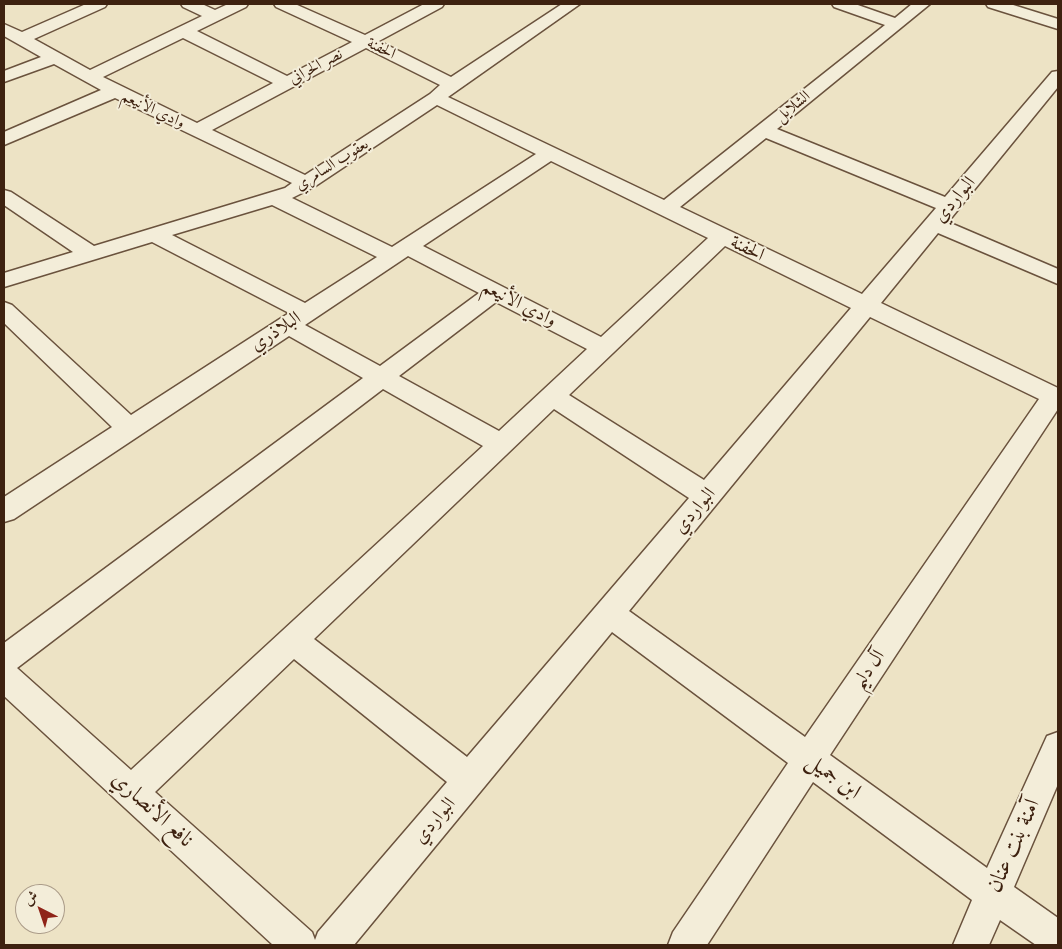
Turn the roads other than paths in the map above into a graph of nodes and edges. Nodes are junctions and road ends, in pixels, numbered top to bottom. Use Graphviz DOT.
graph roads {
  1 [pos="99,4"];
  2 [pos="189,4"];
  3 [pos="240,4"];
  4 [pos="282,4"];
  5 [pos="436,4"];
  6 [pos="572,4"];
  7 [pos="840,4"];
  8 [pos="922,4"];
  9 [pos="994,4"];
  10 [pos="215,16"];
  11 [pos="897,24"];
  12 [pos="1058,24"];
  13 [pos="4,29"];
  14 [pos="183,31"];
  15 [pos="23,38"];
  16 [pos="365,41"];
  17 [pos="56,57"];
  18 [pos="89,76"];
  19 [pos="4,77"];
  20 [pos="286,83"];
  21 [pos="452,84"];
  22 [pos="1056,84"];
  23 [pos="115,91"];
  24 [pos="436,98"];
  25 [pos="764,130"];
  26 [pos="197,131"];
  27 [pos="4,139"];
  28 [pos="549,154"];
  29 [pos="307,183"];
  30 [pos="4,196"];
  31 [pos="273,197"];
  32 [pos="664,209"];
  33 [pos="942,215"];
  34 [pos="153,234"];
  35 [pos="722,237"];
  36 [pos="400,252"];
  37 [pos="90,253"];
  38 [pos="1058,277"];
  39 [pos="4,280"];
  40 [pos="495,292"];
  41 [pos="866,306"];
  42 [pos="4,310"];
  43 [pos="297,319"];
  44 [pos="604,348"];
  45 [pos="381,377"];
  46 [pos="552,396"];
  47 [pos="1056,397"];
  48 [pos="130,429"];
  49 [pos="501,444"];
  50 [pos="707,496"];
  51 [pos="4,511"];
  52 [pos="609,613"];
  53 [pos="293,640"];
  54 [pos="4,660"];
  55 [pos="4,676"];
  56 [pos="1058,747"];
  57 [pos="809,759"];
  58 [pos="469,779"];
  59 [pos="131,792"];
  60 [pos="993,894"];
  61 [pos="1058,939"];
  62 [pos="299,945"];
  63 [pos="331,945"];
  64 [pos="686,945"];
  65 [pos="970,945"];
  1 -- 15 [label="street"];
  2 -- 10 [label="street"];
  3 -- 10 [label="street"];
  4 -- 16 [label="street, الحفنة"];
  5 -- 16 [label="street, نصر الحراني"];
  6 -- 21 [label="street, يعقوب السامري"];
  7 -- 11 [label="street"];
  8 -- 11 [label="street, الشلايل"];
  9 -- 12 [label="street"];
  10 -- 14 [label="street"];
  11 -- 25 [label="street, الشلايل"];
  13 -- 15 [label="street, وادي الأنيعم"];
  14 -- 18 [label="street"];
  14 -- 20 [label="street"];
  15 -- 17 [label="street, وادي الأنيعم"];
  16 -- 20 [label="street, نصر الحراني"];
  16 -- 21 [label="street, الحفنة"];
  17 -- 18 [label="street, وادي الأنيعم"];
  17 -- 19 [label="street"];
  18 -- 23 [label="street, وادي الأنيعم"];
  20 -- 26 [label="street, نصر الحراني"];
  21 -- 24 [label="street, يعقوب السامري"];
  22 -- 33 [label="street, البواردي"];
  23 -- 26 [label="street, وادي الأنيعم"];
  23 -- 27 [label="street"];
  24 -- 28 [label="street, الحفنة"];
  24 -- 29 [label="street, يعقوب السامري"];
  25 -- 32 [label="street, الشلايل"];
  25 -- 33 [label="street"];
  26 -- 29 [label="street, وادي الأنيعم"];
  28 -- 32 [label="street, الحفنة"];
  28 -- 36 [label="street, البلاذري"];
  29 -- 31 [label="street, يعقوب السامري"];
  30 -- 37 [label="street"];
  31 -- 34 [label="street, يعقوب السامري"];
  31 -- 36 [label="street, وادي الأنيعم"];
  32 -- 35 [label="street, الحفنة"];
  33 -- 38 [label="street"];
  33 -- 41 [label="street, البواردي"];
  34 -- 37 [label="street, يعقوب السامري"];
  34 -- 43 [label="street"];
  35 -- 41 [label="street, الحفنة"];
  35 -- 44 [label="street"];
  36 -- 40 [label="street, وادي الأنيعم"];
  36 -- 43 [label="street, البلاذري"];
  37 -- 39 [label="street, يعقوب السامري"];
  40 -- 44 [label="street, وادي الأنيعم"];
  40 -- 45 [label="street"];
  41 -- 47 [label="street, الحفنة"];
  41 -- 50 [label="street, البواردي"];
  42 -- 48 [label="street"];
  43 -- 45 [label="street"];
  43 -- 48 [label="street, البلاذري"];
  44 -- 46 [label="street"];
  45 -- 49 [label="street"];
  45 -- 54 [label="street"];
  46 -- 49 [label="street"];
  46 -- 50 [label="street"];
  47 -- 57 [label="street, آل دليم"];
  48 -- 51 [label="street, البلاذري"];
  49 -- 53 [label="street"];
  50 -- 52 [label="street, البواردي"];
  52 -- 57 [label="street, ابن جميل"];
  52 -- 58 [label="street, البواردي"];
  53 -- 58 [label="street"];
  53 -- 59 [label="street"];
  55 -- 59 [label="street, نافع الأنصاري"];
  56 -- 60 [label="street, آمنة بنت عنان"];
  57 -- 60 [label="street, ابن جميل"];
  57 -- 64 [label="street, آل دليم"];
  58 -- 63 [label="street, البواردي"];
  59 -- 62 [label="street, نافع الأنصاري"];
  60 -- 61 [label="street, ابن جميل"];
  60 -- 65 [label="street, آمنة بنت عنان"];
}
